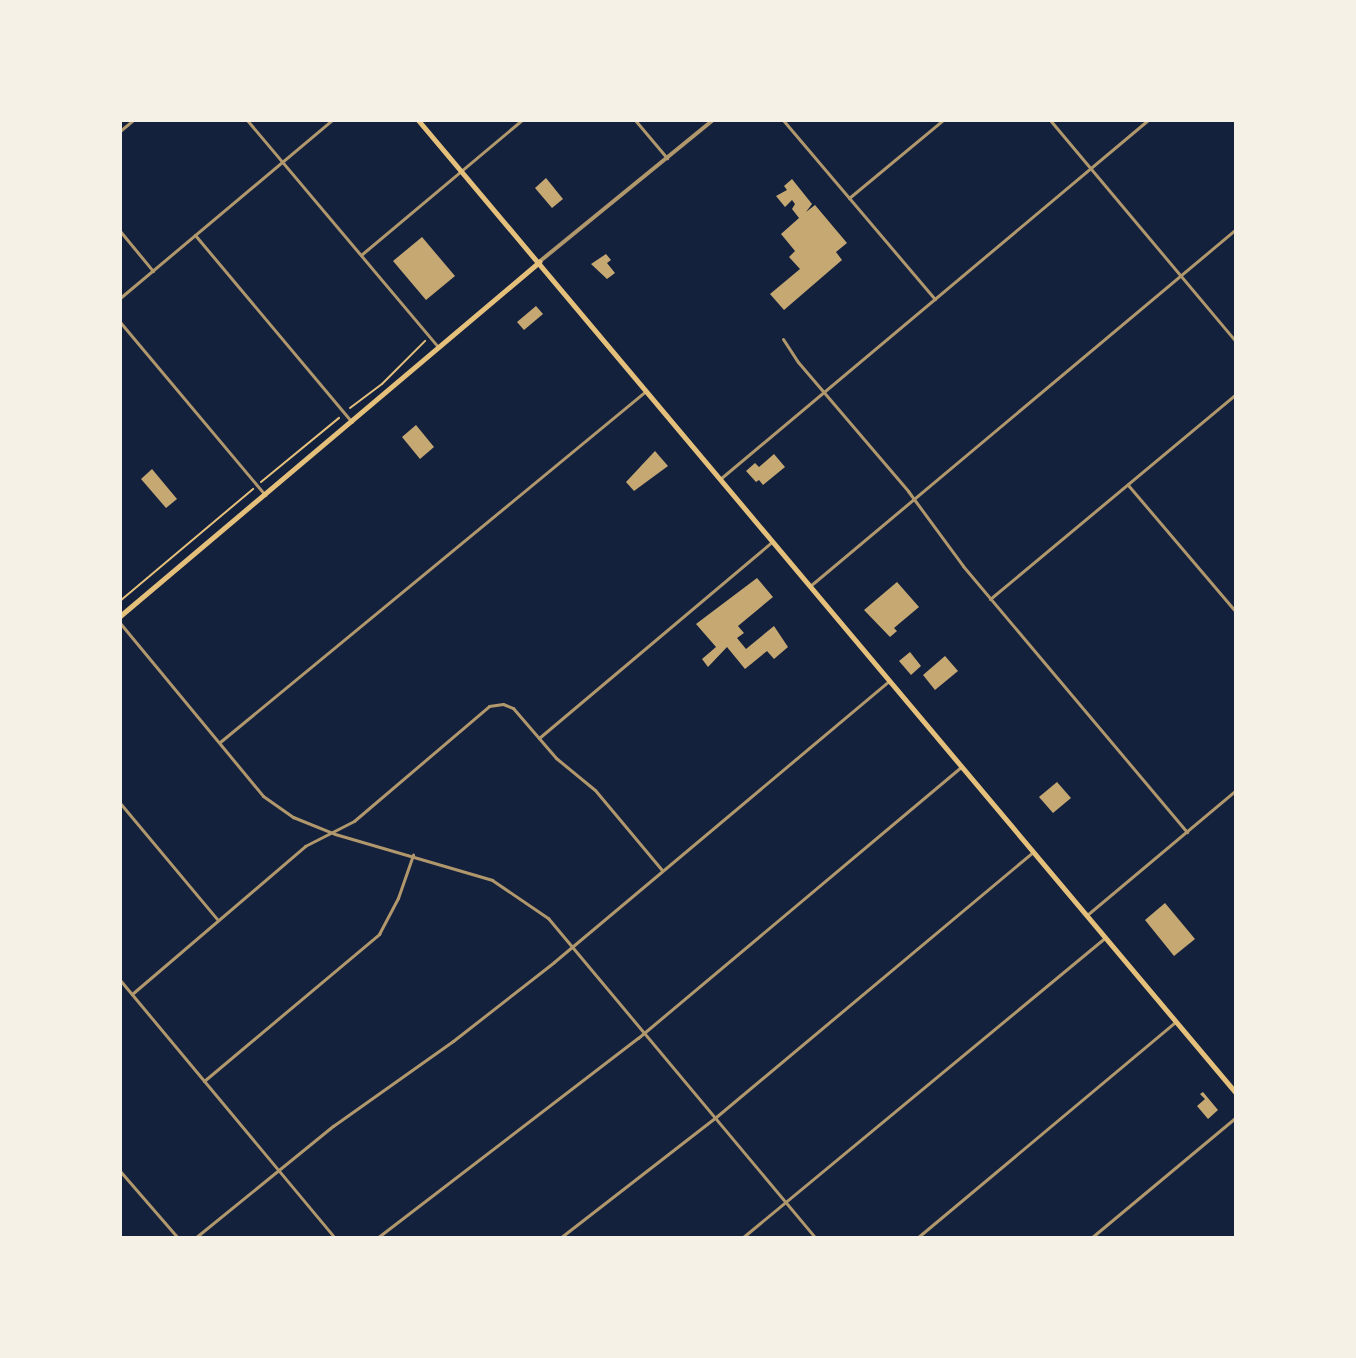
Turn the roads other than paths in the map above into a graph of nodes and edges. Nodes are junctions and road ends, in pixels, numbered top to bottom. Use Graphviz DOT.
graph roads {
  1 [pos="133,120"];
  2 [pos="247,120"];
  3 [pos="332,120"];
  4 [pos="418,120"];
  5 [pos="522,120"];
  6 [pos="635,120"];
  7 [pos="713,120"];
  8 [pos="783,120"];
  9 [pos="943,120"];
  10 [pos="1050,120"];
  11 [pos="1148,120"];
  12 [pos="120,131"];
  13 [pos="667,158"];
  14 [pos="282,162"];
  15 [pos="1091,168"];
  16 [pos="462,171"];
  17 [pos="849,198"];
  18 [pos="1236,229"];
  19 [pos="120,231"];
  20 [pos="195,235"];
  21 [pos="361,255"];
  22 [pos="539,262"];
  23 [pos="153,271"];
  24 [pos="1180,275"];
  25 [pos="120,298"];
  26 [pos="935,299"];
  27 [pos="120,322"];
  28 [pos="783,339"];
  29 [pos="1236,342"];
  30 [pos="439,349"];
  31 [pos="646,391"];
  32 [pos="824,392"];
  33 [pos="1236,394"];
  34 [pos="352,422"];
  35 [pos="720,479"];
  36 [pos="1128,485"];
  37 [pos="265,495"];
  38 [pos="913,499"];
  39 [pos="772,542"];
  40 [pos="810,586"];
  41 [pos="990,599"];
  42 [pos="1236,612"];
  43 [pos="120,616"];
  44 [pos="120,623"];
  45 [pos="889,681"];
  46 [pos="539,738"];
  47 [pos="220,742"];
  48 [pos="961,767"];
  49 [pos="1236,790"];
  50 [pos="120,803"];
  51 [pos="1187,832"];
  52 [pos="335,834"];
  53 [pos="1033,852"];
  54 [pos="413,855"];
  55 [pos="662,870"];
  56 [pos="1087,915"];
  57 [pos="218,920"];
  58 [pos="1105,938"];
  59 [pos="572,946"];
  60 [pos="120,980"];
  61 [pos="132,994"];
  62 [pos="1176,1022"];
  63 [pos="645,1033"];
  64 [pos="204,1081"];
  65 [pos="1236,1093"];
  66 [pos="716,1117"];
  67 [pos="1236,1117"];
  68 [pos="278,1169"];
  69 [pos="120,1171"];
  70 [pos="786,1203"];
  71 [pos="178,1238"];
  72 [pos="195,1238"];
  73 [pos="335,1238"];
  74 [pos="377,1238"];
  75 [pos="560,1238"];
  76 [pos="742,1238"];
  77 [pos="816,1238"];
  78 [pos="917,1238"];
  79 [pos="1091,1238"];
  1 -- 12 [label="street"];
  2 -- 14 [label="street"];
  3 -- 14 [label="street"];
  4 -- 16 [label="main road"];
  5 -- 16 [label="street"];
  6 -- 13 [label="street"];
  7 -- 13 [label="street"];
  8 -- 17 [label="street"];
  9 -- 17 [label="street"];
  10 -- 15 [label="street"];
  11 -- 15 [label="street"];
  13 -- 22 [label="street"];
  14 -- 20 [label="street"];
  14 -- 21 [label="street"];
  15 -- 24 [label="street"];
  15 -- 26 [label="street"];
  16 -- 21 [label="street"];
  16 -- 22 [label="main road"];
  17 -- 26 [label="street"];
  18 -- 24 [label="street"];
  19 -- 23 [label="street"];
  20 -- 23 [label="street"];
  20 -- 34 [label="street"];
  21 -- 30 [label="street"];
  22 -- 30 [label="main road"];
  22 -- 31 [label="main road"];
  23 -- 25 [label="street"];
  24 -- 29 [label="street"];
  24 -- 38 [label="street"];
  26 -- 32 [label="street"];
  27 -- 37 [label="street"];
  28 -- 32 [label="street"];
  30 -- 34 [label="main road"];
  31 -- 35 [label="main road"];
  31 -- 47 [label="street"];
  32 -- 35 [label="street"];
  32 -- 38 [label="street"];
  33 -- 36 [label="street"];
  34 -- 37 [label="main road"];
  35 -- 39 [label="main road"];
  36 -- 41 [label="street"];
  36 -- 42 [label="street"];
  37 -- 43 [label="main road"];
  38 -- 40 [label="street"];
  38 -- 41 [label="street"];
  39 -- 40 [label="main road"];
  39 -- 46 [label="street"];
  40 -- 45 [label="main road"];
  41 -- 51 [label="street"];
  44 -- 47 [label="street"];
  45 -- 48 [label="main road"];
  45 -- 55 [label="street"];
  46 -- 52 [label="street"];
  46 -- 55 [label="street"];
  47 -- 52 [label="street"];
  48 -- 53 [label="main road"];
  48 -- 63 [label="street"];
  49 -- 51 [label="street"];
  50 -- 57 [label="street"];
  51 -- 56 [label="street"];
  52 -- 54 [label="street"];
  52 -- 57 [label="street"];
  53 -- 56 [label="main road"];
  53 -- 66 [label="street"];
  54 -- 59 [label="street"];
  54 -- 64 [label="street"];
  55 -- 59 [label="street"];
  56 -- 58 [label="main road"];
  57 -- 61 [label="street"];
  58 -- 62 [label="main road"];
  58 -- 70 [label="street"];
  59 -- 63 [label="street"];
  59 -- 68 [label="street"];
  60 -- 61 [label="street"];
  61 -- 64 [label="street"];
  62 -- 65 [label="main road"];
  62 -- 78 [label="street"];
  63 -- 66 [label="street"];
  63 -- 74 [label="street"];
  64 -- 68 [label="street"];
  66 -- 70 [label="street"];
  66 -- 75 [label="street"];
  67 -- 79 [label="street"];
  68 -- 72 [label="street"];
  68 -- 73 [label="street"];
  69 -- 71 [label="street"];
  70 -- 76 [label="street"];
  70 -- 77 [label="street"];
}
